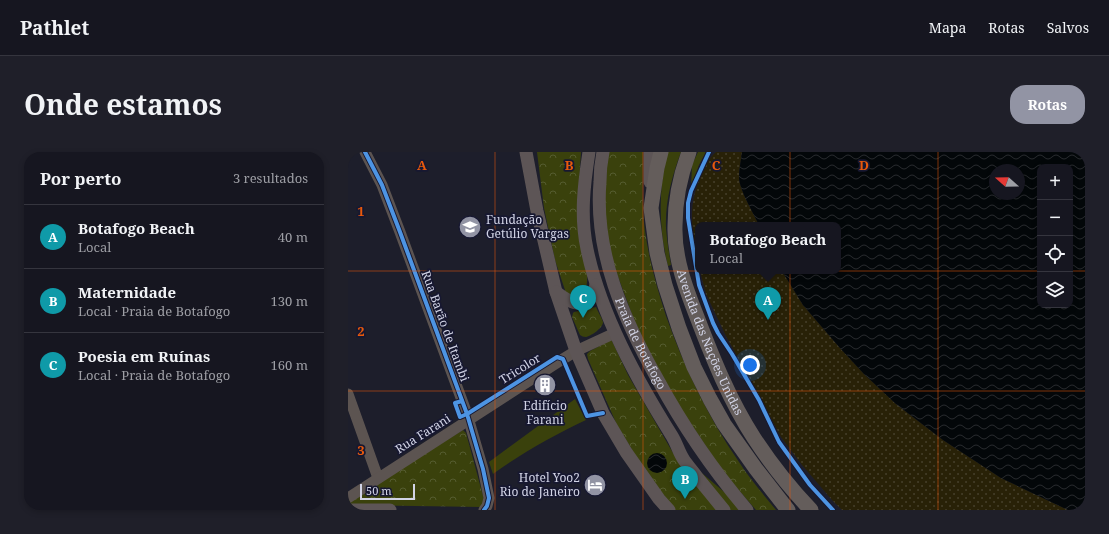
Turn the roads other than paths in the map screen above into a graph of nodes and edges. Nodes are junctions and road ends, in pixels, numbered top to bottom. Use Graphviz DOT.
graph roads {
  1 [pos="366,152"];
  2 [pos="526,152"];
  3 [pos="589,152"];
  4 [pos="650,152"];
  5 [pos="661,152"];
  6 [pos="689,152"];
  7 [pos="603,153"];
  8 [pos="598,206"];
  9 [pos="651,208"];
  10 [pos="587,249"];
  11 [pos="596,285"];
  12 [pos="556,292"];
  13 [pos="615,333"];
  14 [pos="576,351"];
  15 [pos="348,394"];
  16 [pos="469,421"];
  17 [pos="677,443"];
  18 [pos="378,478"];
  19 [pos="731,491"];
  20 [pos="348,498"];
  21 [pos="660,504"];
  22 [pos="348,510"];
  23 [pos="390,510"];
  24 [pos="484,510"];
  25 [pos="669,510"];
  26 [pos="724,510"];
  27 [pos="747,510"];
  28 [pos="788,510"];
  29 [pos="811,510"];
  1 -- 16 [label="street, Rua Barão de Itambi"];
  2 -- 12 [label="main road"];
  3 -- 10 [label="main road, Praia de Botafogo"];
  4 -- 9 [label="main road"];
  5 -- 9 [label="highway, Avenida das Nações Unidas"];
  6 -- 29 [label="highway, Avenida das Nações Unidas"];
  7 -- 8 [label="main road, Praia de Botafogo"];
  8 -- 10 [label="main road"];
  8 -- 19 [label="main road, Praia de Botafogo"];
  9 -- 28 [label="highway, Avenida das Nações Unidas"];
  10 -- 11 [label="main road, Praia de Botafogo"];
  11 -- 12 [label="main road"];
  11 -- 13 [label="main road, Praia de Botafogo"];
  12 -- 14 [label="main road"];
  13 -- 14 [label="street, Rua Farani"];
  13 -- 17 [label="main road, Praia de Botafogo"];
  14 -- 16 [label="street, Rua Farani"];
  14 -- 21 [label="main road"];
  15 -- 18 [label="street"];
  16 -- 18 [label="street, Rua Farani"];
  16 -- 24 [label="street, Rua Barão de Itambi"];
  17 -- 19 [label="main road"];
  17 -- 26 [label="main road, Praia de Botafogo"];
  18 -- 20 [label="street, Rua Farani"];
  19 -- 27 [label="main road, Praia de Botafogo"];
  21 -- 25 [label="main road"];
  22 -- 23 [label="main road"];
}
